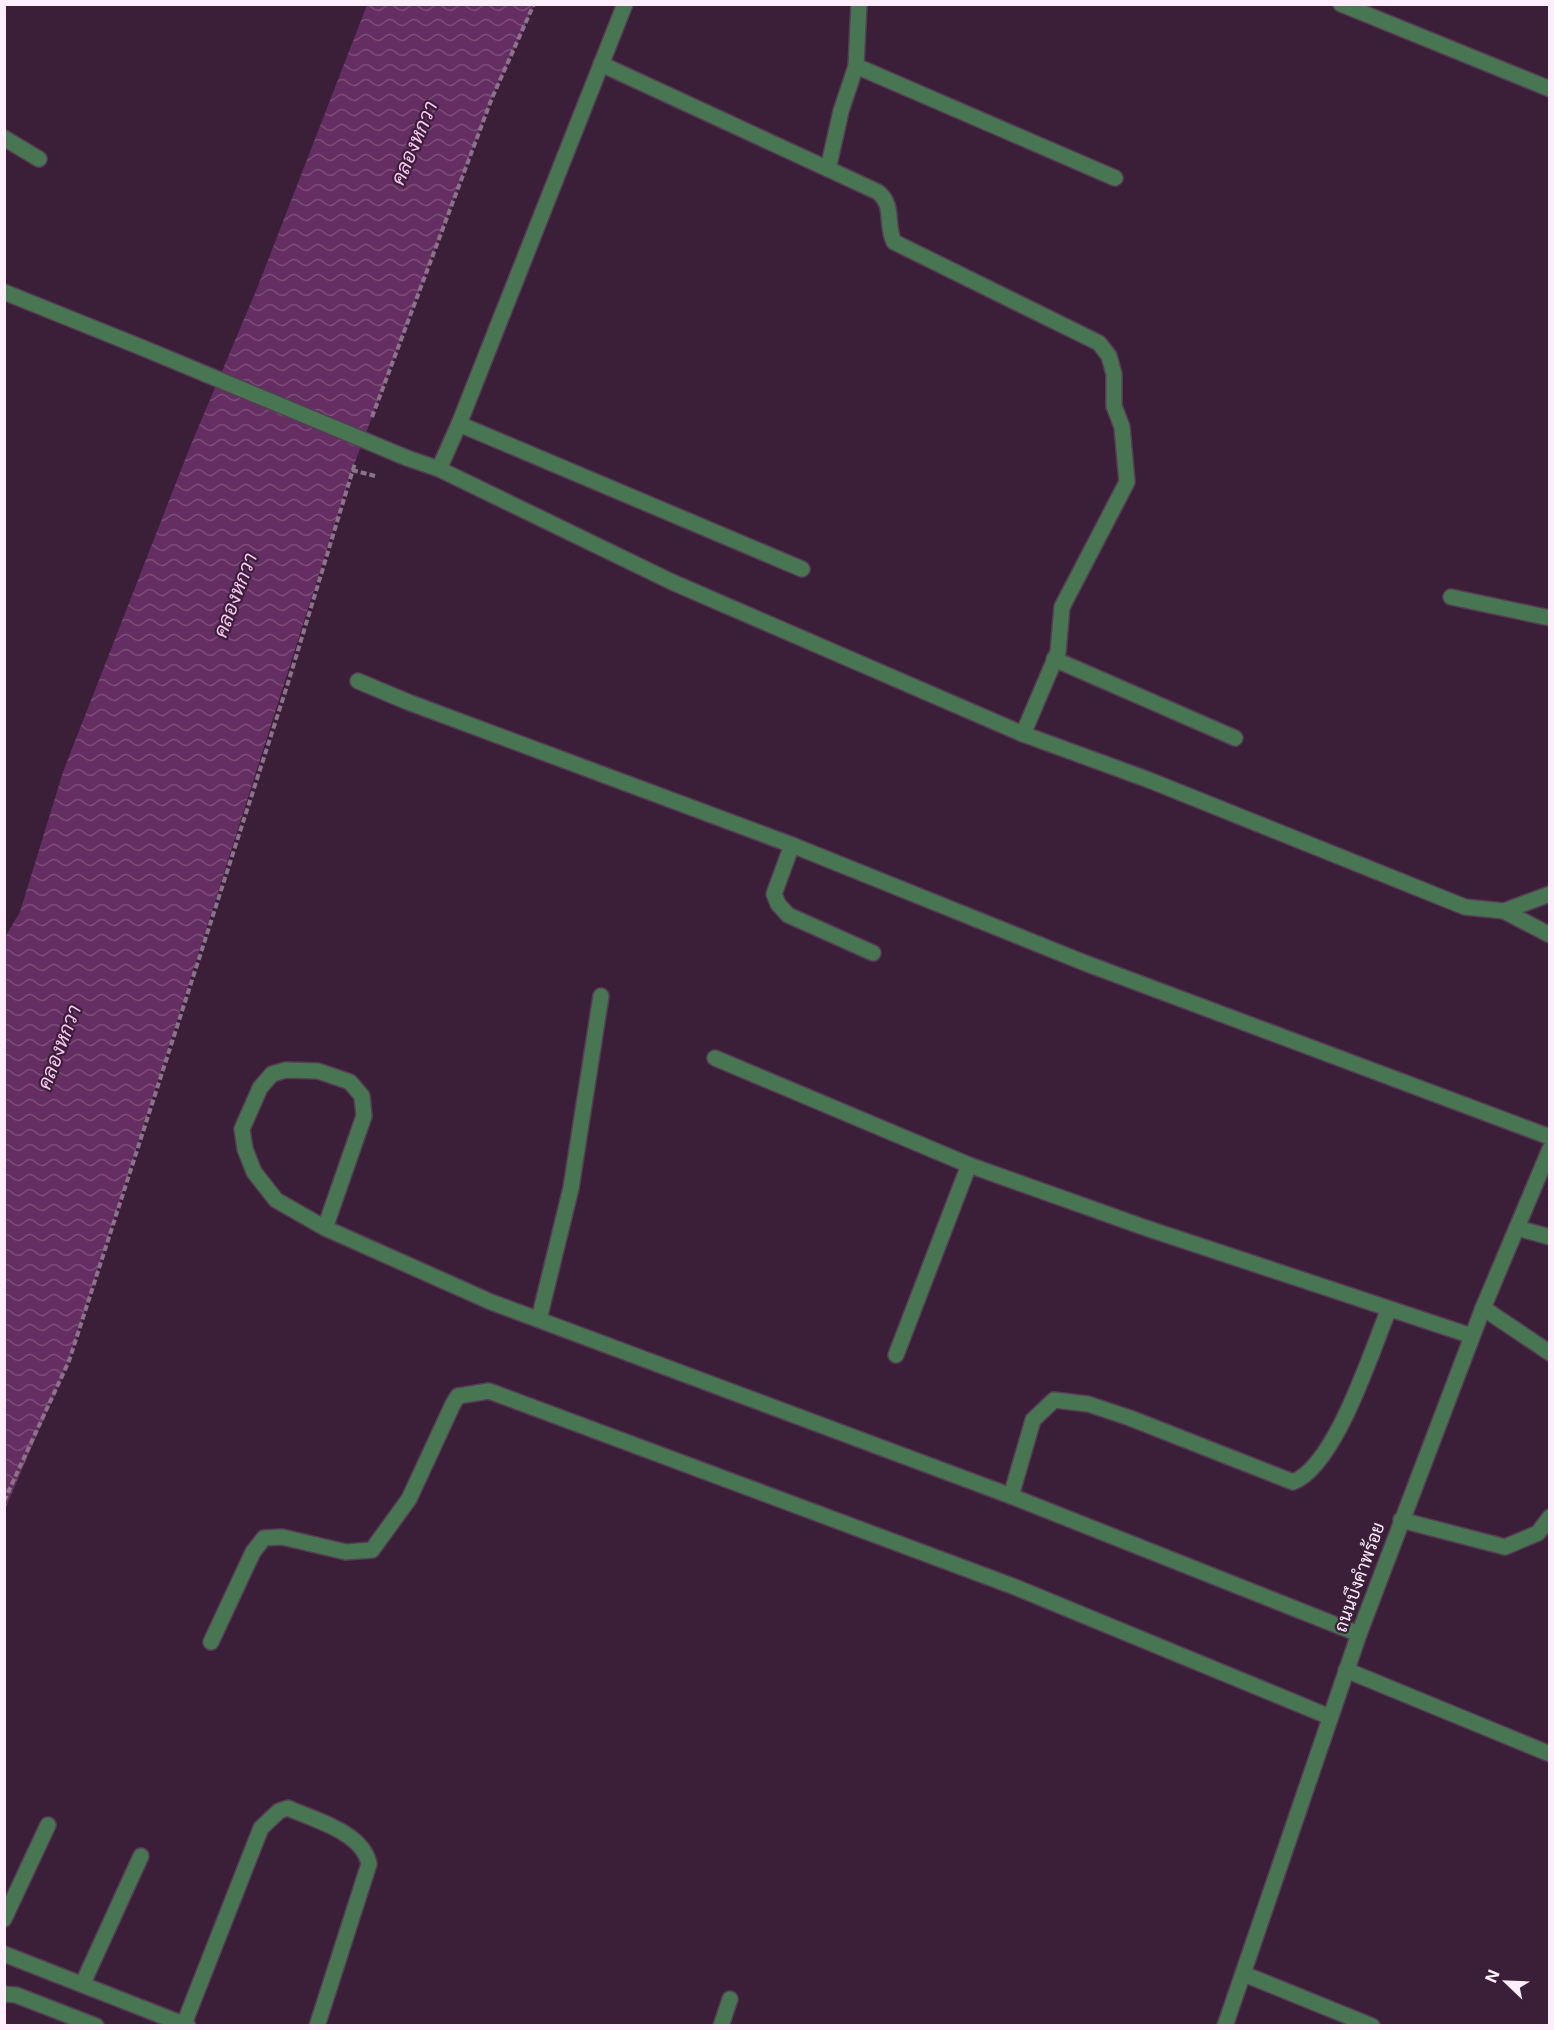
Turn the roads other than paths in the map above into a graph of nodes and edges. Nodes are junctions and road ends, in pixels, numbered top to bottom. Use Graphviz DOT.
graph roads {
  1 [pos="625,4"];
  2 [pos="859,4"];
  3 [pos="1341,4"];
  4 [pos="601,64"];
  5 [pos="856,66"];
  6 [pos="1550,89"];
  7 [pos="4,138"];
  8 [pos="39,159"];
  9 [pos="828,168"];
  10 [pos="1115,178"];
  11 [pos="4,292"];
  12 [pos="459,424"];
  13 [pos="439,469"];
  14 [pos="802,569"];
  15 [pos="1451,597"];
  16 [pos="1550,618"];
  17 [pos="1054,659"];
  18 [pos="358,681"];
  19 [pos="1023,734"];
  20 [pos="1235,738"];
  21 [pos="792,845"];
  22 [pos="1550,894"];
  23 [pos="1503,911"];
  24 [pos="1550,935"];
  25 [pos="873,952"];
  26 [pos="601,996"];
  27 [pos="715,1058"];
  28 [pos="1550,1137"];
  29 [pos="1550,1149"];
  30 [pos="969,1165"];
  31 [pos="325,1228"];
  32 [pos="1517,1228"];
  33 [pos="1550,1237"];
  34 [pos="1483,1308"];
  35 [pos="1389,1309"];
  36 [pos="539,1319"];
  37 [pos="1472,1336"];
  38 [pos="1550,1353"];
  39 [pos="896,1355"];
  40 [pos="1011,1497"];
  41 [pos="1550,1517"];
  42 [pos="1401,1520"];
  43 [pos="1359,1634"];
  44 [pos="212,1642"];
  45 [pos="1346,1671"];
  46 [pos="1330,1717"];
  47 [pos="1550,1754"];
  48 [pos="48,1825"];
  49 [pos="141,1856"];
  50 [pos="4,1919"];
  51 [pos="4,1954"];
  52 [pos="1244,1974"];
  53 [pos="83,1983"];
  54 [pos="4,1994"];
  55 [pos="730,1999"];
  56 [pos="96,2025"];
  57 [pos="186,2025"];
  58 [pos="317,2025"];
  59 [pos="721,2025"];
  60 [pos="1225,2025"];
  61 [pos="1372,2025"];
  1 -- 4 [label="street"];
  2 -- 5 [label="street"];
  3 -- 6 [label="street"];
  4 -- 9 [label="street"];
  4 -- 12 [label="street"];
  5 -- 9 [label="street"];
  5 -- 10 [label="street"];
  7 -- 8 [label="street"];
  9 -- 17 [label="street"];
  11 -- 13 [label="street, bridge"];
  12 -- 13 [label="street"];
  12 -- 14 [label="street"];
  13 -- 19 [label="street"];
  15 -- 16 [label="street"];
  17 -- 19 [label="street"];
  17 -- 20 [label="street"];
  18 -- 21 [label="street"];
  19 -- 23 [label="street"];
  21 -- 25 [label="street"];
  21 -- 28 [label="street"];
  22 -- 23 [label="street"];
  23 -- 24 [label="street"];
  26 -- 36 [label="street"];
  27 -- 30 [label="street"];
  29 -- 32 [label="street, ถนนบึงคำพร้อย"];
  30 -- 35 [label="street"];
  30 -- 39 [label="street"];
  31 -- 31 [label="street"];
  31 -- 36 [label="street"];
  32 -- 33 [label="street"];
  32 -- 34 [label="street, ถนนบึงคำพร้อย"];
  34 -- 37 [label="street, ถนนบึงคำพร้อย"];
  34 -- 38 [label="street"];
  35 -- 37 [label="street"];
  35 -- 40 [label="street"];
  36 -- 40 [label="street"];
  37 -- 42 [label="street, ถนนบึงคำพร้อย"];
  40 -- 43 [label="street"];
  41 -- 42 [label="street"];
  42 -- 43 [label="street, ถนนบึงคำพร้อย"];
  43 -- 45 [label="street, ถนนบึงคำพร้อย"];
  44 -- 46 [label="street"];
  45 -- 46 [label="street, ถนนบึงคำพร้อย"];
  45 -- 47 [label="street"];
  46 -- 52 [label="street, ถนนบึงคำพร้อย"];
  48 -- 50 [label="street"];
  49 -- 53 [label="street"];
  51 -- 53 [label="street"];
  52 -- 60 [label="street, ถนนบึงคำพร้อย"];
  52 -- 61 [label="street"];
  53 -- 57 [label="street"];
  54 -- 56 [label="street"];
  55 -- 59 [label="street"];
  57 -- 58 [label="street"];
}
